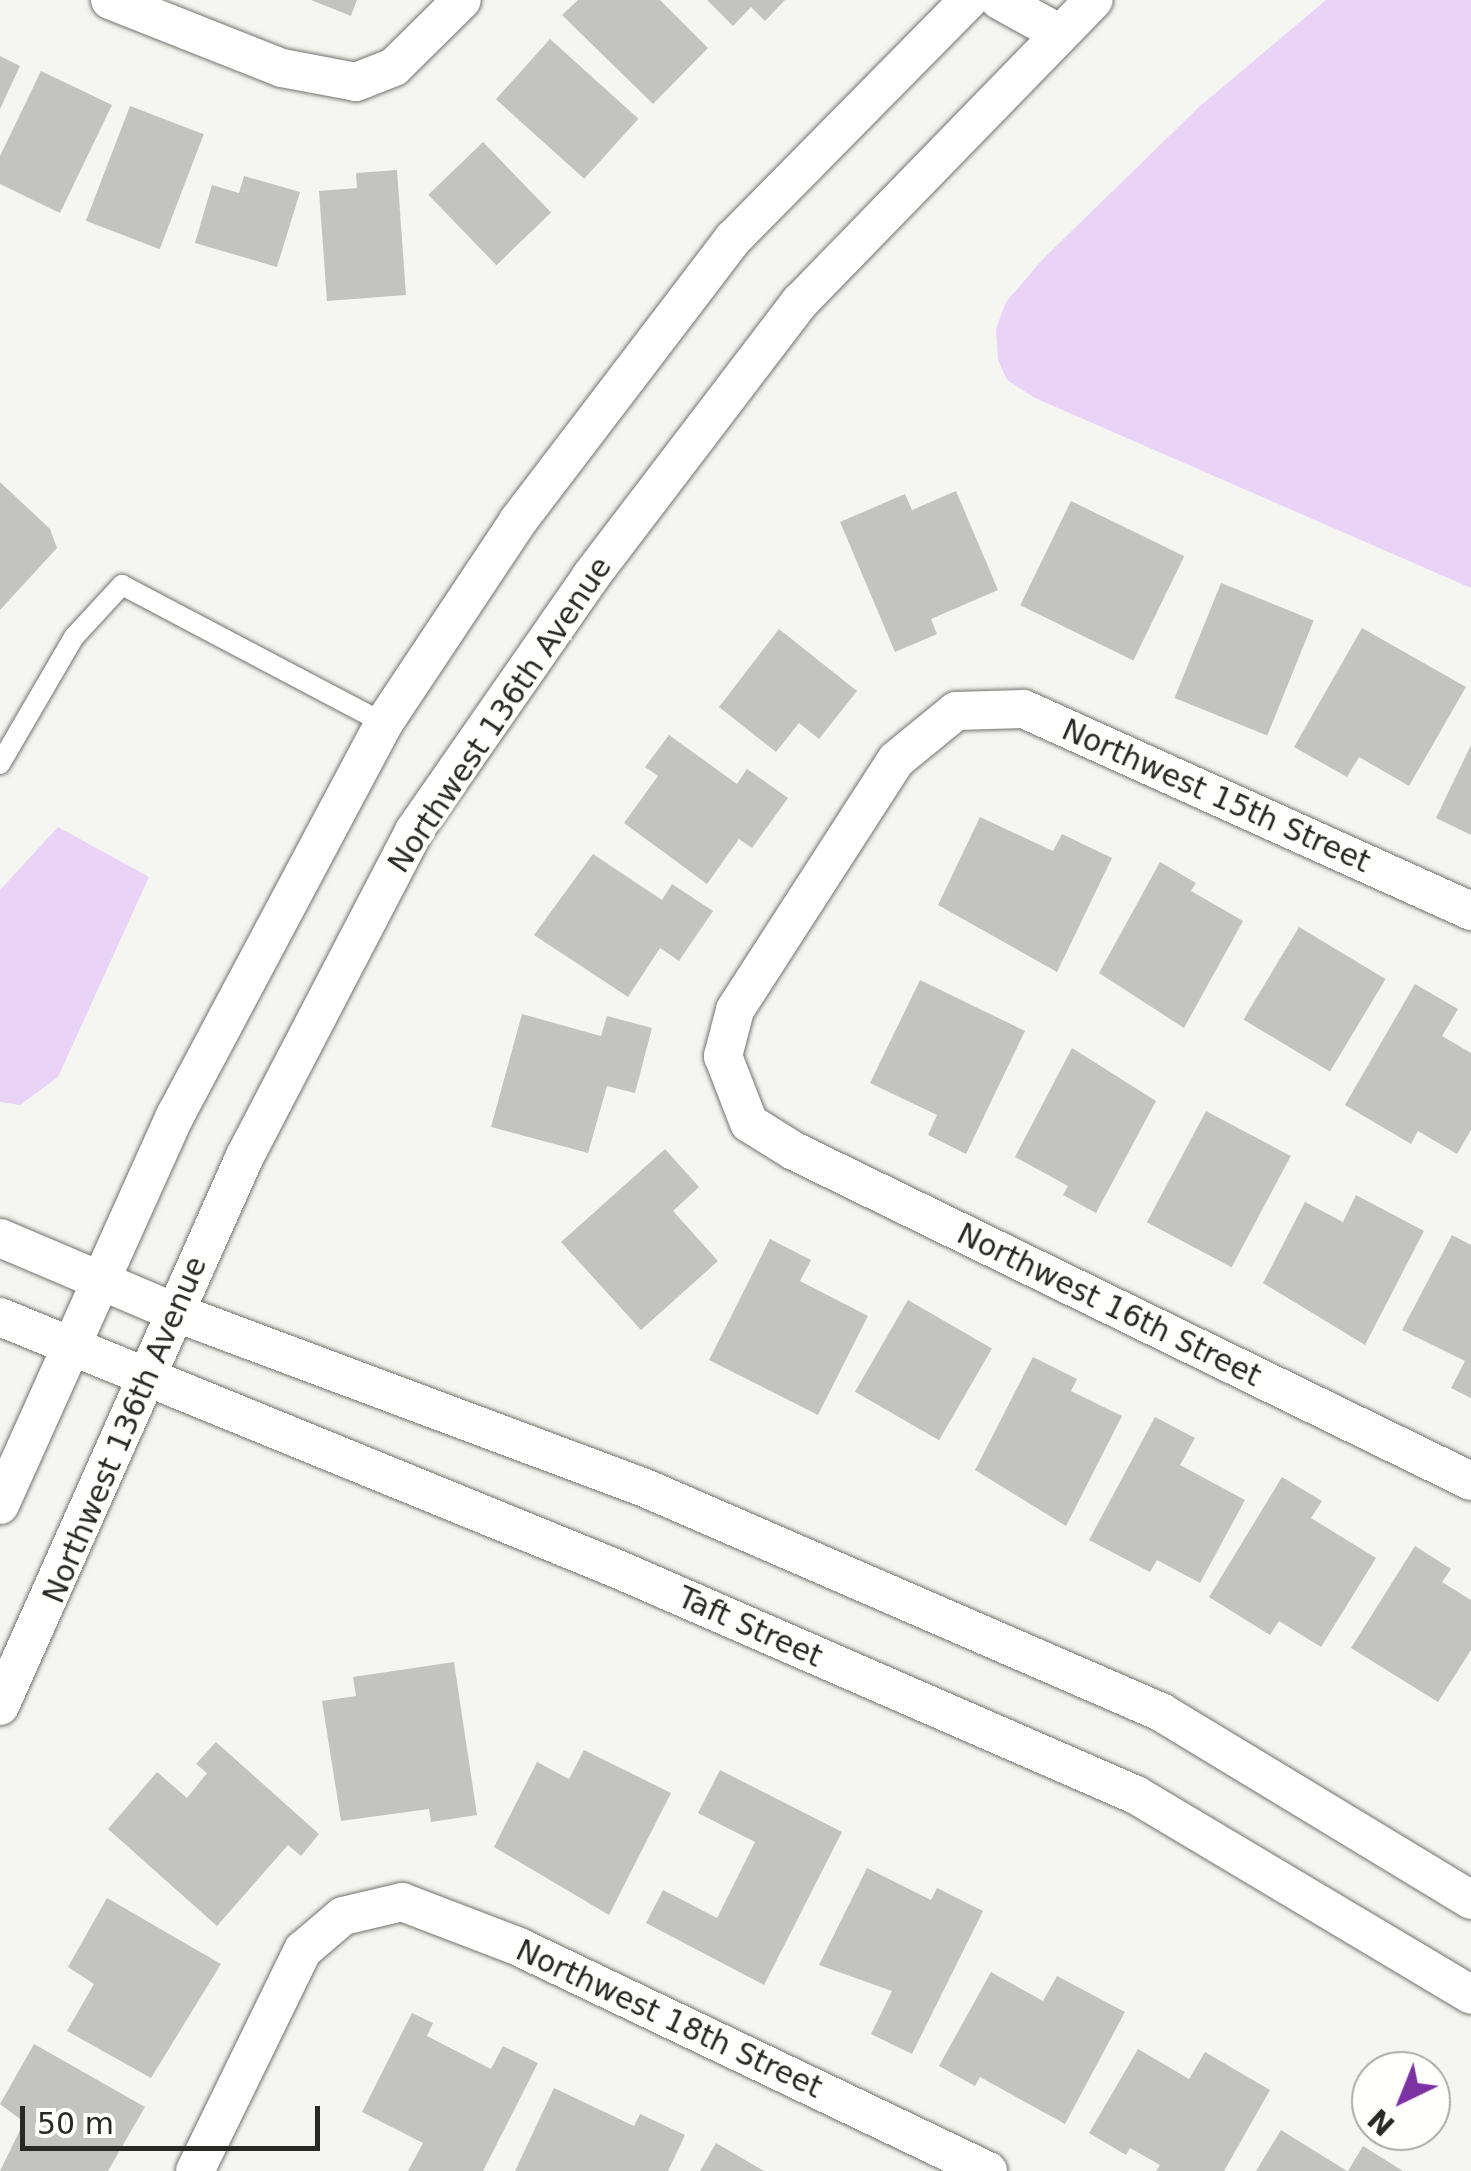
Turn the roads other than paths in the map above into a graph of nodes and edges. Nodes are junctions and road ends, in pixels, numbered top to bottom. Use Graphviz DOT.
graph roads {
  1 [pos="110,0"];
  2 [pos="462,0"];
  3 [pos="970,0"];
  4 [pos="999,0"];
  5 [pos="1094,0"];
  6 [pos="1051,16"];
  7 [pos="384,723"];
  8 [pos="0,764"];
  9 [pos="1471,912"];
  10 [pos="749,1123"];
  11 [pos="0,1238"];
  12 [pos="104,1281"];
  13 [pos="174,1312"];
  14 [pos="0,1317"];
  15 [pos="76,1347"];
  16 [pos="146,1378"];
  17 [pos="1471,1481"];
  18 [pos="0,1505"];
  19 [pos="0,1706"];
  20 [pos="1471,1900"];
  21 [pos="1471,1995"];
  22 [pos="195,2171"];
  23 [pos="988,2171"];
  1 -- 2 [label="street"];
  3 -- 7 [label="street"];
  4 -- 6 [label="street"];
  5 -- 6 [label="street, Northwest 136th Avenue"];
  6 -- 13 [label="street, Northwest 136th Avenue"];
  7 -- 8 [label="lane"];
  7 -- 12 [label="street"];
  9 -- 10 [label="street, Northwest 15th Street"];
  10 -- 17 [label="street, Northwest 16th Street"];
  11 -- 12 [label="street"];
  12 -- 13 [label="street"];
  12 -- 15 [label="street"];
  13 -- 16 [label="street, Northwest 136th Avenue"];
  13 -- 20 [label="street"];
  14 -- 15 [label="street, Taft Street"];
  15 -- 16 [label="street, Taft Street"];
  15 -- 18 [label="street"];
  16 -- 19 [label="street, Northwest 136th Avenue"];
  16 -- 21 [label="street, Taft Street"];
  22 -- 23 [label="street, Northwest 18th Street"];
}
